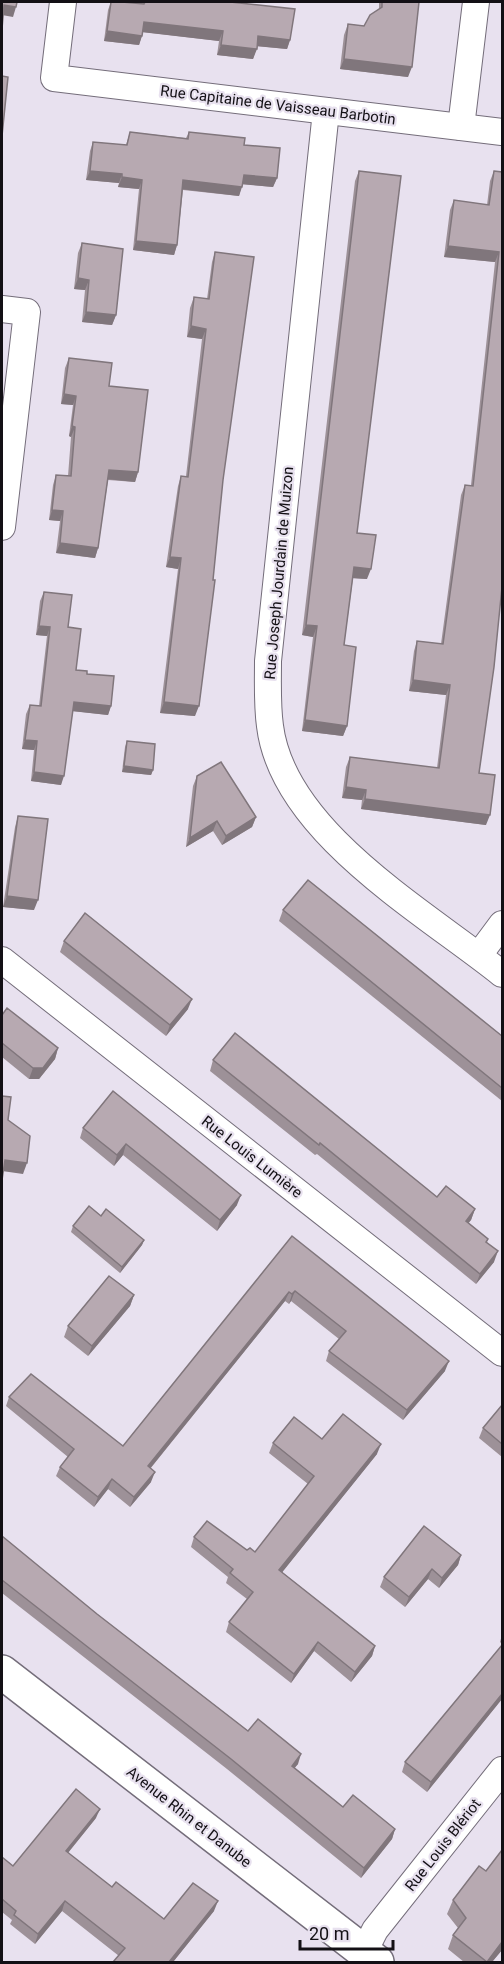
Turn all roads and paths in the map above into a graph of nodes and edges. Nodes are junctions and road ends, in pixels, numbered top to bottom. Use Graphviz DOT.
graph roads {
  1 [pos="63,2"];
  2 [pos="476,2"];
  3 [pos="326,111"];
  4 [pos="461,127"];
  5 [pos="502,132"];
  6 [pos="2,309"];
  7 [pos="2,527"];
  8 [pos="502,924"];
  9 [pos="479,955"];
  10 [pos="2,960"];
  11 [pos="502,974"];
  12 [pos="502,1353"];
  13 [pos="2,1672"];
  14 [pos="502,1770"];
  15 [pos="370,1957"];
  1 -- 3 [label="street, Rue Capitaine de Vaisseau Barbotin"];
  2 -- 4 [label="street"];
  3 -- 4 [label="street, Rue Capitaine de Vaisseau Barbotin"];
  3 -- 9 [label="street, Rue Joseph Jourdain de Muizon"];
  4 -- 5 [label="street, Rue Capitaine de Vaisseau Barbotin"];
  6 -- 7 [label="street"];
  8 -- 9 [label="street"];
  9 -- 11 [label="street, Rue Joseph Jourdain de Muizon"];
  10 -- 12 [label="street, Rue Louis Lumière"];
  13 -- 15 [label="street, Avenue Rhin et Danube"];
  14 -- 15 [label="street, Rue Louis Blériot"];
}
